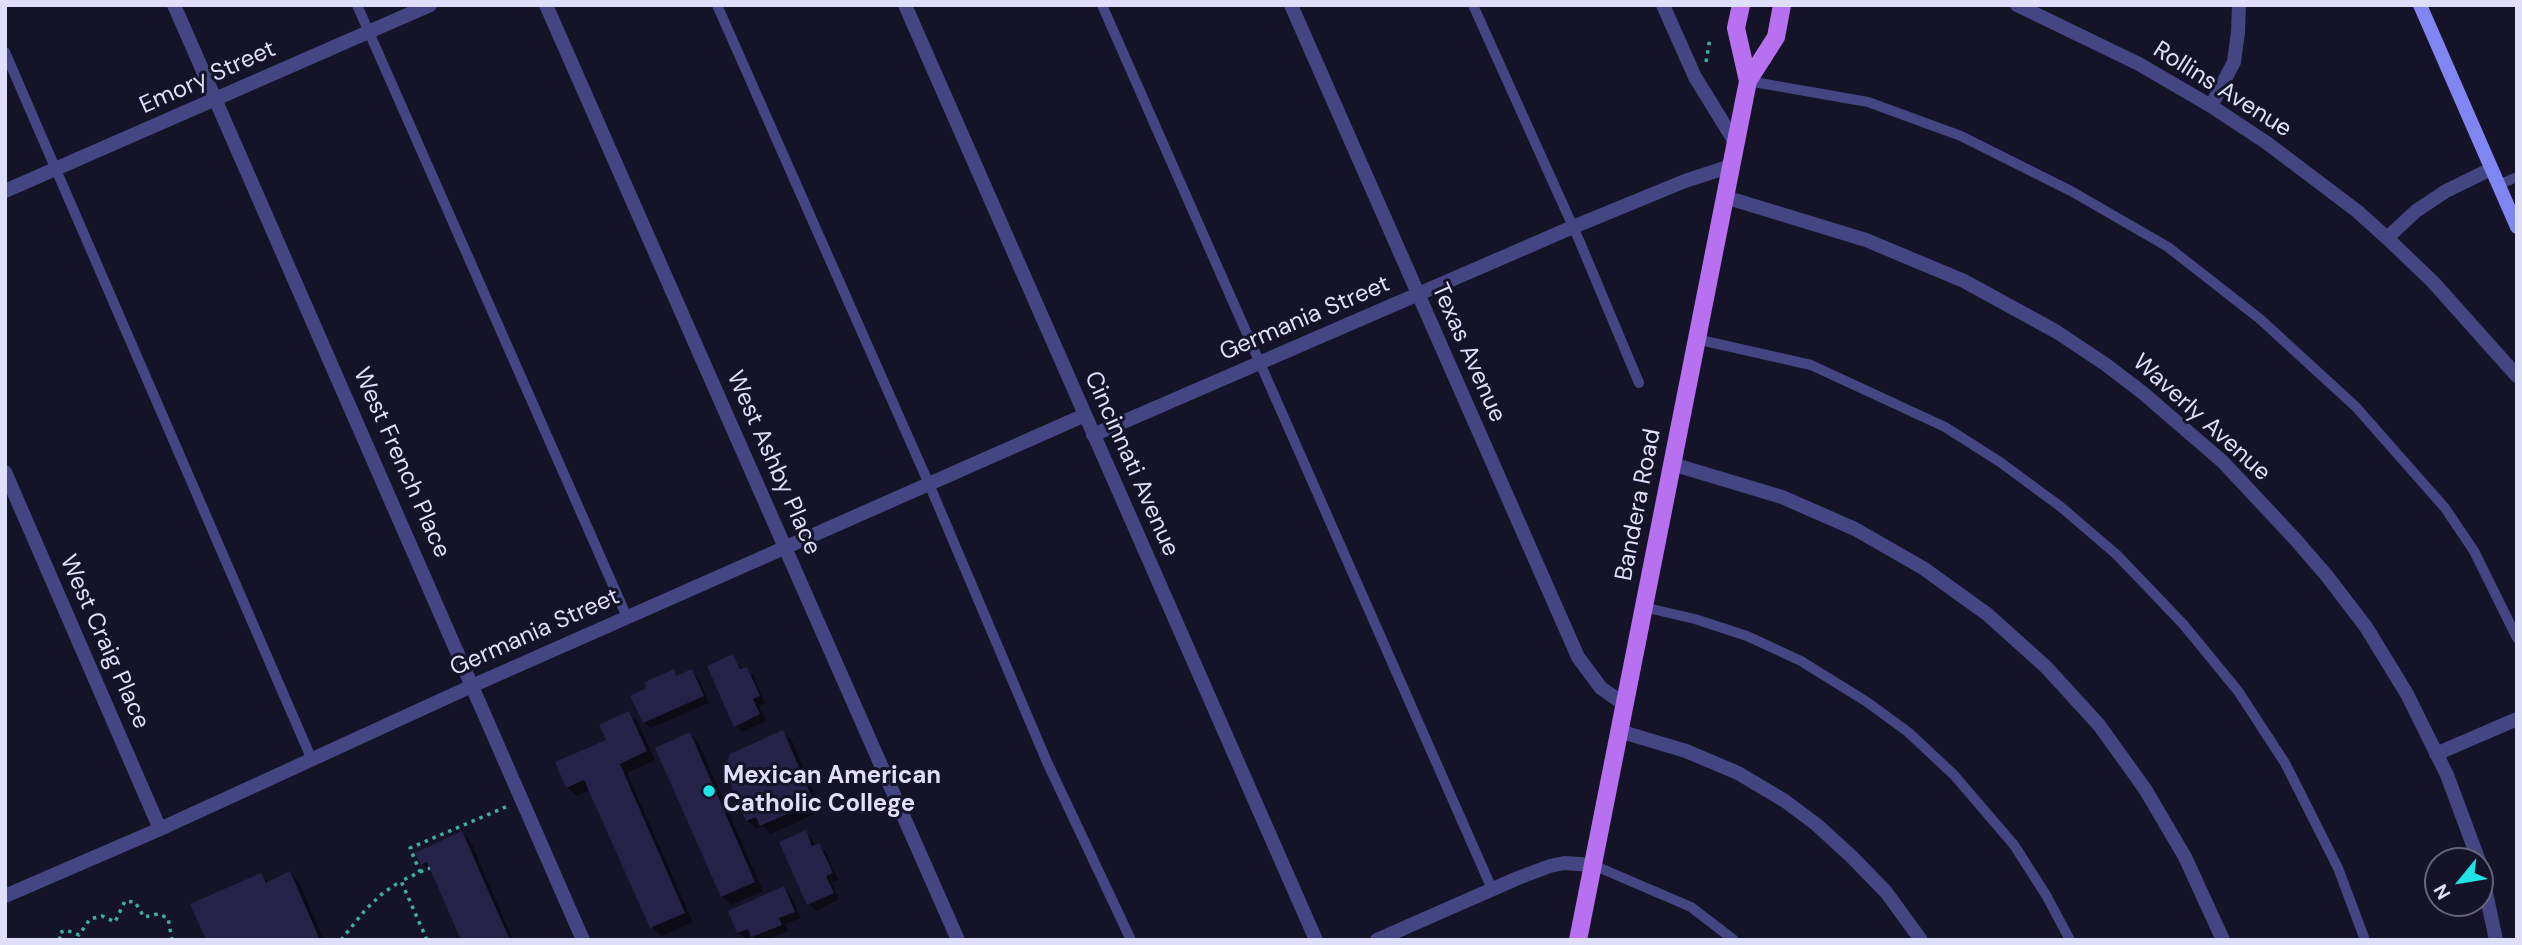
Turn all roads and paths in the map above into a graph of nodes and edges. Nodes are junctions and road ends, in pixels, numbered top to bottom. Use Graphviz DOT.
graph roads {
  1 [pos="174,5"];
  2 [pos="357,5"];
  3 [pos="430,5"];
  4 [pos="546,5"];
  5 [pos="717,5"];
  6 [pos="905,5"];
  7 [pos="1102,5"];
  8 [pos="1291,5"];
  9 [pos="1473,5"];
  10 [pos="1663,5"];
  11 [pos="1741,5"];
  12 [pos="1782,5"];
  13 [pos="2017,5"];
  14 [pos="2239,5"];
  15 [pos="2420,5"];
  16 [pos="369,32"];
  17 [pos="1710,38"];
  18 [pos="5,52"];
  19 [pos="1705,71"];
  20 [pos="1748,80"];
  21 [pos="216,99"];
  22 [pos="2211,106"];
  23 [pos="1735,142"];
  24 [pos="1731,166"];
  25 [pos="57,169"];
  26 [pos="2491,169"];
  27 [pos="2517,177"];
  28 [pos="2498,185"];
  29 [pos="5,191"];
  30 [pos="1725,197"];
  31 [pos="1573,227"];
  32 [pos="2517,227"];
  33 [pos="2387,238"];
  34 [pos="1418,295"];
  35 [pos="1696,339"];
  36 [pos="1261,362"];
  37 [pos="2517,376"];
  38 [pos="1639,383"];
  39 [pos="1084,415"];
  40 [pos="1093,435"];
  41 [pos="1672,464"];
  42 [pos="5,472"];
  43 [pos="929,484"];
  44 [pos="785,547"];
  45 [pos="1643,607"];
  46 [pos="627,617"];
  47 [pos="2517,638"];
  48 [pos="474,685"];
  49 [pos="1624,704"];
  50 [pos="2517,719"];
  51 [pos="1619,732"];
  52 [pos="2436,754"];
  53 [pos="312,760"];
  54 [pos="524,800"];
  55 [pos="160,829"];
  56 [pos="2473,847"];
  57 [pos="1592,865"];
  58 [pos="430,868"];
  59 [pos="420,872"];
  60 [pos="401,881"];
  61 [pos="1492,889"];
  62 [pos="5,896"];
  63 [pos="2491,917"];
  64 [pos="348,932"];
  65 [pos="60,940"];
  66 [pos="172,940"];
  67 [pos="341,940"];
  68 [pos="348,940"];
  69 [pos="427,940"];
  70 [pos="583,940"];
  71 [pos="958,940"];
  72 [pos="1131,940"];
  73 [pos="1316,940"];
  74 [pos="1377,940"];
  75 [pos="1578,940"];
  76 [pos="1734,940"];
  77 [pos="1921,940"];
  78 [pos="2070,940"];
  79 [pos="2222,940"];
  80 [pos="2365,940"];
  81 [pos="2496,940"];
  1 -- 21 [label="street, West French Place"];
  2 -- 16 [label="lane"];
  3 -- 16 [label="street, Emory Street"];
  4 -- 44 [label="street, West Ashby Place"];
  5 -- 43 [label="lane"];
  6 -- 39 [label="street, Cincinnati Avenue"];
  7 -- 36 [label="lane"];
  8 -- 34 [label="street, Texas Avenue"];
  9 -- 31 [label="lane"];
  10 -- 23 [label="street"];
  11 -- 20 [label="main road, Bandera Road"];
  12 -- 20 [label="main road, Bandera Road"];
  13 -- 22 [label="street, Rollins Avenue"];
  14 -- 22 [label="street"];
  15 -- 26 [label="main road"];
  16 -- 21 [label="street, Emory Street"];
  16 -- 46 [label="lane"];
  17 -- 19 [label="path"];
  18 -- 25 [label="lane"];
  20 -- 23 [label="main road, Bandera Road"];
  20 -- 47 [label="lane"];
  21 -- 25 [label="street, Emory Street"];
  21 -- 48 [label="street, West French Place"];
  22 -- 33 [label="street, Rollins Avenue"];
  23 -- 24 [label="main road, Bandera Road"];
  24 -- 30 [label="main road, Bandera Road"];
  24 -- 31 [label="street, Germania Street"];
  25 -- 29 [label="street, Emory Street"];
  25 -- 53 [label="lane"];
  26 -- 28 [label="main road"];
  26 -- 33 [label="street"];
  27 -- 28 [label="lane"];
  28 -- 32 [label="main road"];
  30 -- 35 [label="main road, Bandera Road"];
  30 -- 52 [label="street, Waverly Avenue"];
  31 -- 34 [label="street, Germania Street"];
  31 -- 38 [label="lane"];
  33 -- 37 [label="street, Rollins Avenue"];
  34 -- 36 [label="street, Germania Street"];
  34 -- 49 [label="street, Texas Avenue"];
  35 -- 41 [label="main road, Bandera Road"];
  35 -- 80 [label="lane"];
  36 -- 40 [label="street, Germania Street"];
  36 -- 61 [label="lane"];
  39 -- 40 [label="street, Cincinnati Avenue"];
  39 -- 43 [label="street, Germania Street"];
  40 -- 73 [label="street, Cincinnati Avenue"];
  41 -- 45 [label="main road, Bandera Road"];
  41 -- 79 [label="street"];
  42 -- 55 [label="street, West Craig Place"];
  43 -- 44 [label="street, Germania Street"];
  43 -- 72 [label="lane"];
  44 -- 46 [label="street, Germania Street"];
  44 -- 71 [label="street, West Ashby Place"];
  45 -- 49 [label="main road, Bandera Road"];
  45 -- 78 [label="lane"];
  46 -- 48 [label="street, Germania Street"];
  48 -- 53 [label="street, Germania Street"];
  48 -- 54 [label="street, West French Place"];
  49 -- 51 [label="main road, Bandera Road"];
  50 -- 52 [label="street"];
  51 -- 57 [label="main road, Bandera Road"];
  51 -- 77 [label="street"];
  52 -- 56 [label="street, Waverly Avenue"];
  53 -- 55 [label="street, Germania Street"];
  54 -- 59 [label="path"];
  54 -- 70 [label="street, West French Place"];
  55 -- 62 [label="street, Germania Street"];
  57 -- 61 [label="street"];
  57 -- 75 [label="main road, Bandera Road"];
  57 -- 76 [label="lane"];
  58 -- 59 [label="path"];
  59 -- 60 [label="path"];
  60 -- 64 [label="path"];
  60 -- 69 [label="path"];
  61 -- 74 [label="street"];
  63 -- 81 [label="street, Waverly Avenue"];
  64 -- 67 [label="path"];
  64 -- 68 [label="path"];
  65 -- 66 [label="path"];
}
